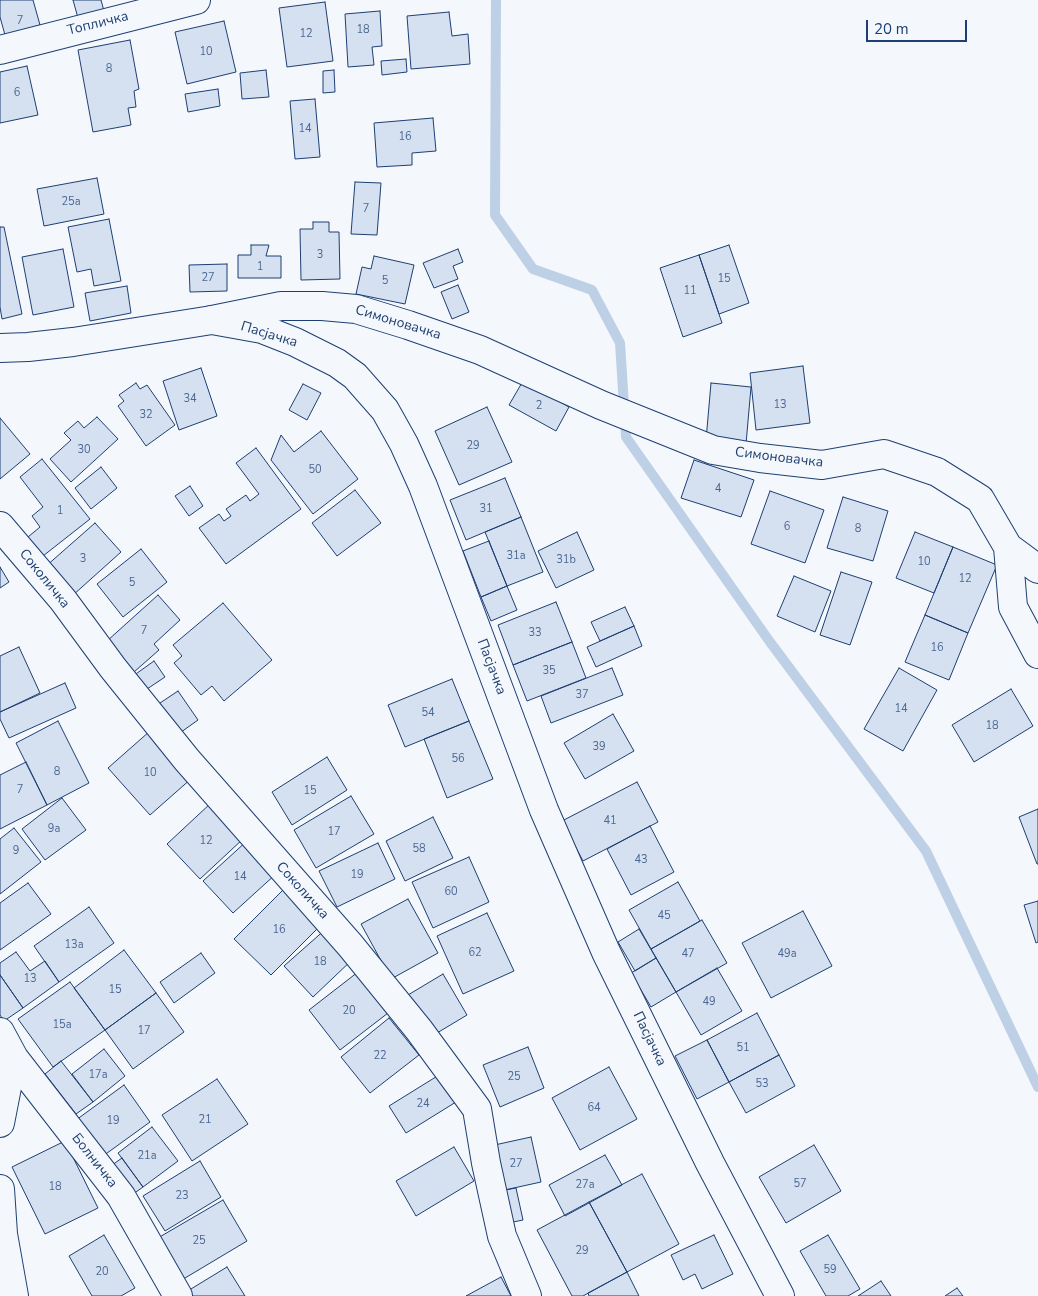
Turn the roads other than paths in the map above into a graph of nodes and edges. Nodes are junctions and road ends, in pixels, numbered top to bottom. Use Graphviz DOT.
graph roads {
  1 [pos="196,0"];
  2 [pos="0,50"];
  3 [pos="212,320"];
  4 [pos="0,348"];
  5 [pos="0,526"];
  6 [pos="1008,547"];
  7 [pos="1038,569"];
  8 [pos="1038,654"];
  9 [pos="0,1032"];
  10 [pos="14,1058"];
  11 [pos="0,1123"];
  12 [pos="0,1189"];
  13 [pos="14,1296"];
  14 [pos="178,1296"];
  15 [pos="527,1296"];
  16 [pos="780,1296"];
  1 -- 2 [label="street, Топличка"];
  3 -- 4 [label="street, Пасјачка"];
  3 -- 6 [label="street, Симоновачка"];
  3 -- 16 [label="street, Пасјачка"];
  5 -- 15 [label="street, Соколичка"];
  6 -- 7 [label="street"];
  6 -- 8 [label="street, Симоновачка"];
  9 -- 10 [label="street, Болничка"];
  10 -- 11 [label="street"];
  10 -- 14 [label="street, Болничка"];
  12 -- 13 [label="street"];
}
